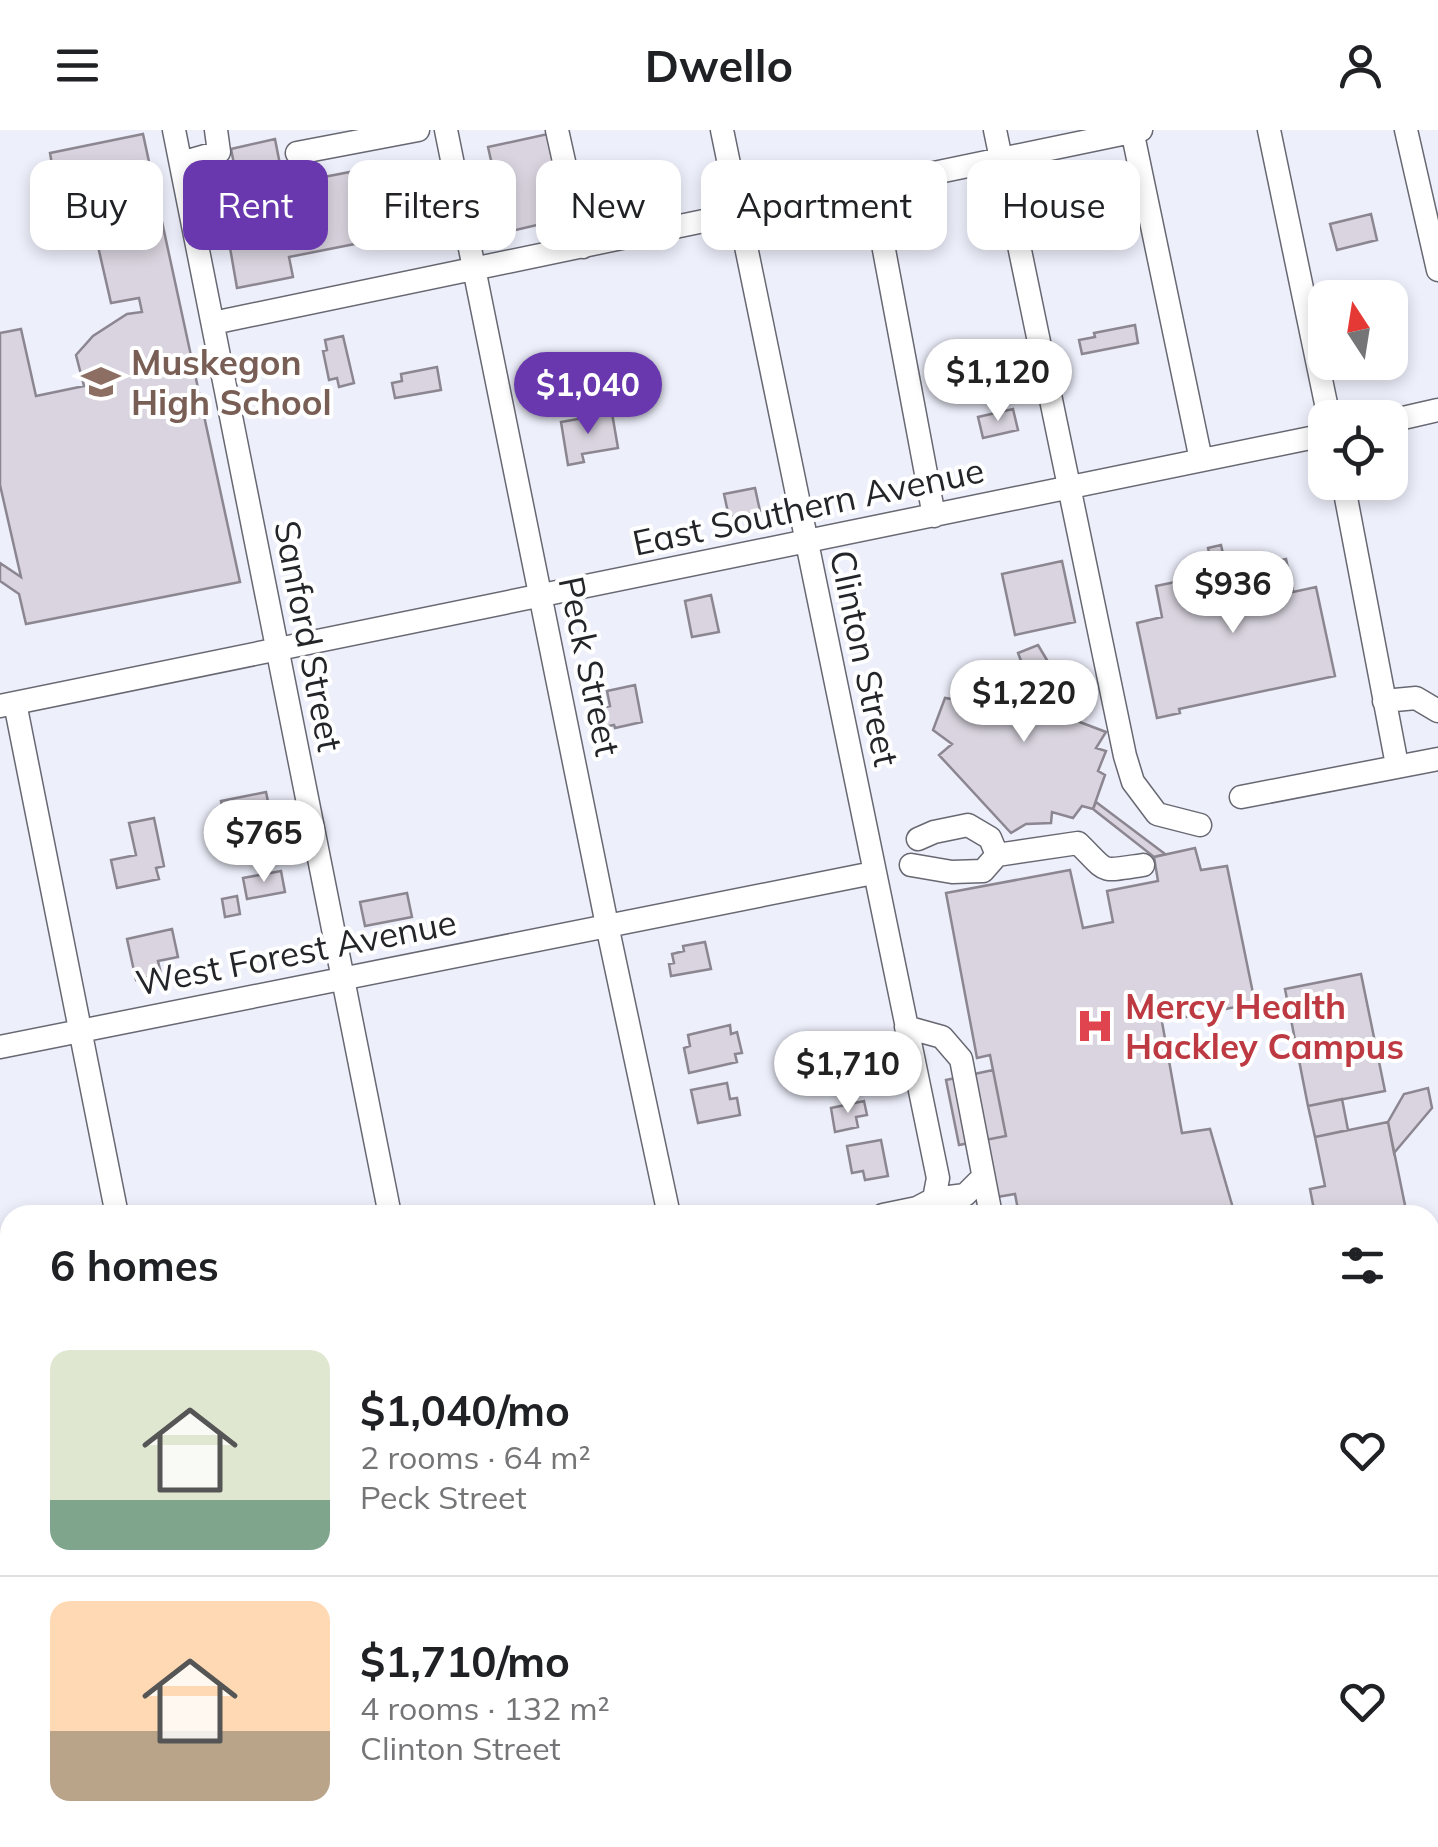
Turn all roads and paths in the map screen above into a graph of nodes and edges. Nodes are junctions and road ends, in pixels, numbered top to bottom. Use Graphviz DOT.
graph roads {
  1 [pos="174,130"];
  2 [pos="216,130"];
  3 [pos="418,130"];
  4 [pos="446,130"];
  5 [pos="558,130"];
  6 [pos="722,130"];
  7 [pos="995,130"];
  8 [pos="1269,130"];
  9 [pos="1406,130"];
  10 [pos="1136,131"];
  11 [pos="296,153"];
  12 [pos="1001,159"];
  13 [pos="564,160"];
  14 [pos="728,160"];
  15 [pos="180,162"];
  16 [pos="947,170"];
  17 [pos="565,250"];
  18 [pos="745,250"];
  19 [pos="884,250"];
  20 [pos="474,270"];
  21 [pos="1438,270"];
  22 [pos="213,323"];
  23 [pos="1325,400"];
  24 [pos="1438,410"];
  25 [pos="1408,417"];
  26 [pos="1308,438"];
  27 [pos="1201,460"];
  28 [pos="1068,488"];
  29 [pos="1345,500"];
  30 [pos="934,516"];
  31 [pos="806,542"];
  32 [pos="540,597"];
  33 [pos="276,651"];
  34 [pos="1384,701"];
  35 [pos="7,704"];
  36 [pos="1438,711"];
  37 [pos="1438,759"];
  38 [pos="1397,765"];
  39 [pos="1242,796"];
  40 [pos="1200,825"];
  41 [pos="918,839"];
  42 [pos="997,855"];
  43 [pos="910,865"];
  44 [pos="1143,865"];
  45 [pos="874,873"];
  46 [pos="606,925"];
  47 [pos="342,978"];
  48 [pos="906,1027"];
  49 [pos="82,1030"];
  50 [pos="0,1046"];
  51 [pos="983,1177"];
  52 [pos="934,1199"];
  53 [pos="115,1205"];
  54 [pos="388,1205"];
  55 [pos="668,1205"];
  56 [pos="923,1205"];
  57 [pos="988,1205"];
  1 -- 15 [label="street, Sanford Street"];
  2 -- 15 [label="street"];
  3 -- 11 [label="street"];
  4 -- 20 [label="street, Peck Street"];
  5 -- 13 [label="street"];
  6 -- 14 [label="street, Clinton Street"];
  7 -- 12 [label="street"];
  8 -- 23 [label="street"];
  9 -- 21 [label="street"];
  10 -- 12 [label="street"];
  10 -- 27 [label="street"];
  12 -- 16 [label="street"];
  12 -- 28 [label="street"];
  15 -- 22 [label="street, Sanford Street"];
  17 -- 20 [label="street"];
  18 -- 31 [label="street, Clinton Street"];
  19 -- 30 [label="street"];
  20 -- 22 [label="street"];
  20 -- 32 [label="street, Peck Street"];
  22 -- 33 [label="street, Sanford Street"];
  24 -- 25 [label="street"];
  26 -- 27 [label="street, East Southern Avenue"];
  27 -- 28 [label="street, East Southern Avenue"];
  28 -- 30 [label="street, East Southern Avenue"];
  28 -- 40 [label="street"];
  29 -- 34 [label="street"];
  30 -- 31 [label="street, East Southern Avenue"];
  31 -- 32 [label="street, East Southern Avenue"];
  31 -- 45 [label="street, Clinton Street"];
  32 -- 33 [label="street, East Southern Avenue"];
  32 -- 46 [label="street, Peck Street"];
  33 -- 35 [label="street, East Southern Avenue"];
  33 -- 47 [label="street, Sanford Street"];
  34 -- 36 [label="street"];
  34 -- 38 [label="street"];
  35 -- 49 [label="street"];
  37 -- 38 [label="street"];
  38 -- 39 [label="street"];
  41 -- 42 [label="street"];
  42 -- 43 [label="street"];
  42 -- 44 [label="street"];
  45 -- 46 [label="street, West Forest Avenue"];
  45 -- 48 [label="street, Clinton Street"];
  46 -- 47 [label="street, West Forest Avenue"];
  46 -- 55 [label="street, Peck Street"];
  47 -- 49 [label="street, West Forest Avenue"];
  47 -- 54 [label="street, Sanford Street"];
  48 -- 51 [label="street"];
  48 -- 52 [label="street, Clinton Street"];
  49 -- 50 [label="street, West Forest Avenue"];
  49 -- 53 [label="street"];
  51 -- 52 [label="street"];
  51 -- 57 [label="street"];
  52 -- 56 [label="street"];
}
